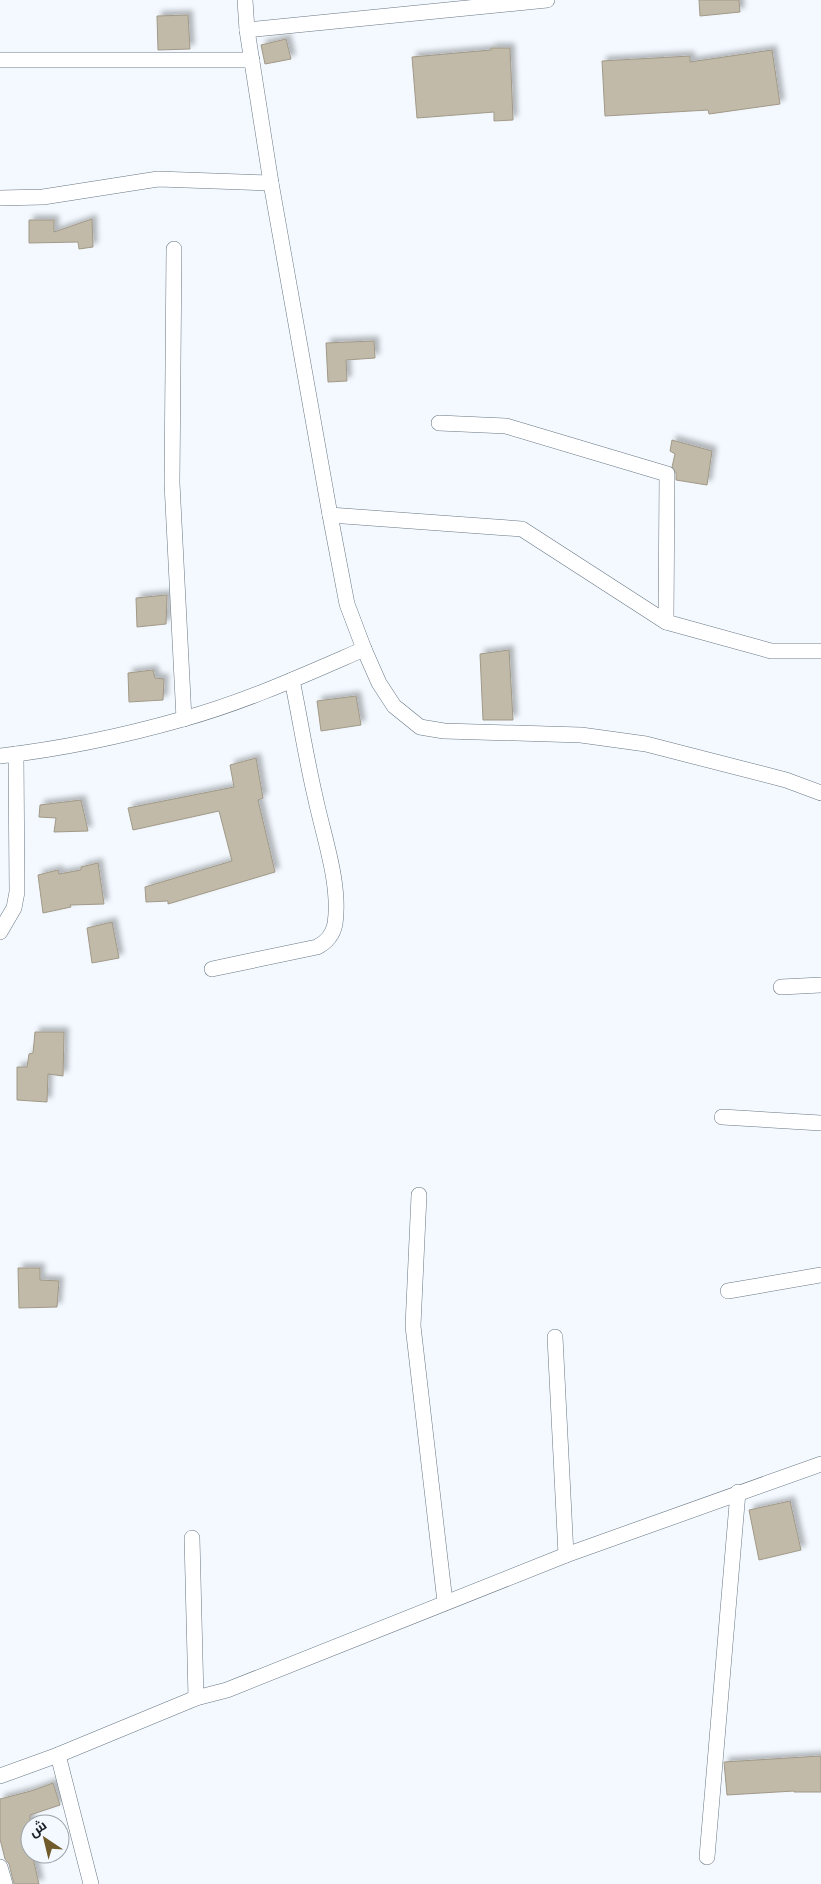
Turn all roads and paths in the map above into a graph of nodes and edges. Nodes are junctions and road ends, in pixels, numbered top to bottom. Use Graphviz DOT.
graph roads {
  1 [pos="244,0"];
  2 [pos="547,0"];
  3 [pos="247,30"];
  4 [pos="0,60"];
  5 [pos="252,60"];
  6 [pos="271,183"];
  7 [pos="0,198"];
  8 [pos="174,249"];
  9 [pos="439,423"];
  10 [pos="330,516"];
  11 [pos="666,622"];
  12 [pos="364,649"];
  13 [pos="821,651"];
  14 [pos="292,680"];
  15 [pos="184,719"];
  16 [pos="16,754"];
  17 [pos="0,756"];
  18 [pos="821,793"];
  19 [pos="0,932"];
  20 [pos="212,969"];
  21 [pos="821,985"];
  22 [pos="782,987"];
  23 [pos="722,1117"];
  24 [pos="821,1123"];
  25 [pos="419,1195"];
  26 [pos="821,1275"];
  27 [pos="728,1291"];
  28 [pos="555,1337"];
  29 [pos="821,1464"];
  30 [pos="738,1492"];
  31 [pos="192,1538"];
  32 [pos="566,1555"];
  33 [pos="445,1602"];
  34 [pos="196,1698"];
  35 [pos="58,1755"];
  36 [pos="0,1776"];
  37 [pos="707,1857"];
  38 [pos="0,1867"];
  39 [pos="5,1884"];
  40 [pos="91,1884"];
  1 -- 3 [label="street"];
  2 -- 3 [label="street"];
  3 -- 5 [label="street"];
  4 -- 5 [label="street"];
  5 -- 6 [label="street"];
  6 -- 7 [label="street"];
  6 -- 10 [label="street"];
  8 -- 15 [label="street"];
  9 -- 11 [label="street"];
  10 -- 11 [label="street"];
  10 -- 12 [label="street"];
  11 -- 13 [label="street"];
  12 -- 14 [label="street"];
  12 -- 18 [label="street"];
  14 -- 15 [label="street"];
  14 -- 20 [label="street"];
  15 -- 16 [label="street"];
  16 -- 17 [label="street"];
  16 -- 19 [label="street"];
  21 -- 22 [label="street"];
  23 -- 24 [label="street"];
  25 -- 33 [label="street"];
  26 -- 27 [label="street"];
  28 -- 32 [label="street"];
  29 -- 30 [label="street"];
  30 -- 32 [label="street"];
  30 -- 37 [label="street"];
  31 -- 34 [label="street"];
  32 -- 33 [label="street"];
  33 -- 34 [label="street"];
  34 -- 35 [label="street"];
  35 -- 36 [label="street"];
  35 -- 40 [label="street"];
  38 -- 39 [label="street"];
}
